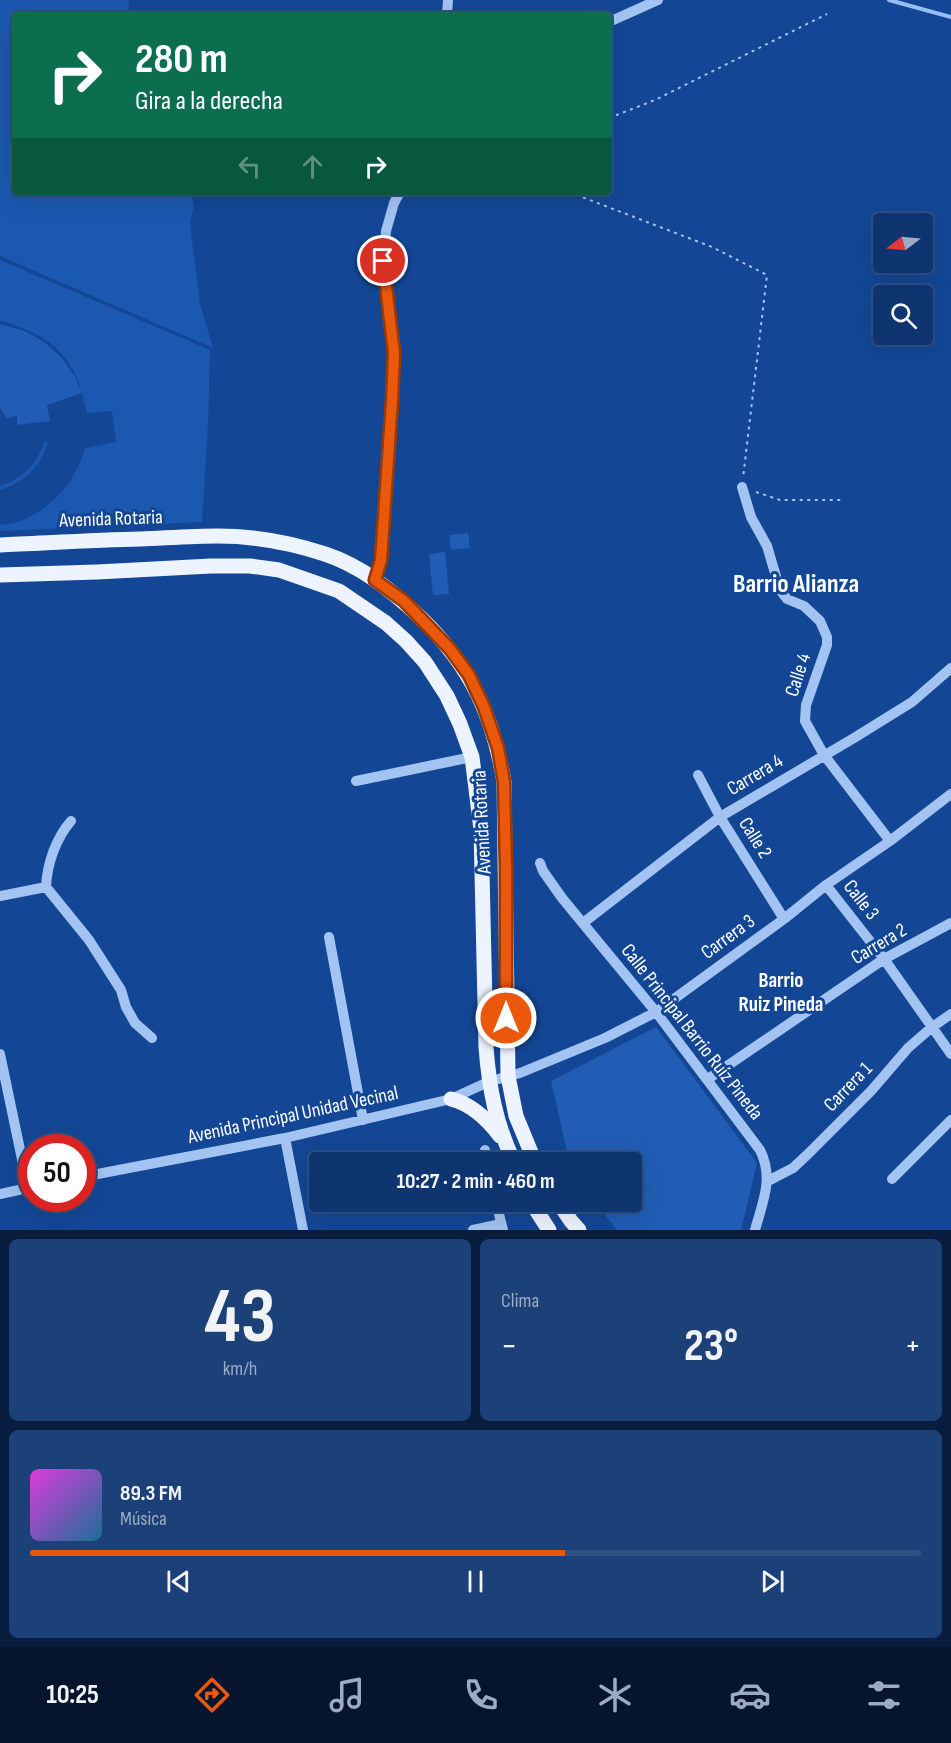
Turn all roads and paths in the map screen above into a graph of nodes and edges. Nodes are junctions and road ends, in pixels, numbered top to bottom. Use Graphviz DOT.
graph roads {
  1 [pos="658,0"];
  2 [pos="827,14"];
  3 [pos="612,21"];
  4 [pos="612,117"];
  5 [pos="398,195"];
  6 [pos="577,195"];
  7 [pos="742,487"];
  8 [pos="841,500"];
  9 [pos="0,545"];
  10 [pos="0,575"];
  11 [pos="375,580"];
  12 [pos="951,668"];
  13 [pos="824,755"];
  14 [pos="471,757"];
  15 [pos="698,775"];
  16 [pos="356,781"];
  17 [pos="951,794"];
  18 [pos="720,817"];
  19 [pos="71,821"];
  20 [pos="890,841"];
  21 [pos="541,867"];
  22 [pos="826,885"];
  23 [pos="46,887"];
  24 [pos="0,896"];
  25 [pos="784,919"];
  26 [pos="951,922"];
  27 [pos="583,923"];
  28 [pos="329,937"];
  29 [pos="884,959"];
  30 [pos="656,1012"];
  31 [pos="951,1014"];
  32 [pos="931,1028"];
  33 [pos="152,1038"];
  34 [pos="0,1054"];
  35 [pos="951,1054"];
  36 [pos="508,1076"];
  37 [pos="708,1079"];
  38 [pos="488,1082"];
  39 [pos="451,1099"];
  40 [pos="363,1120"];
  41 [pos="951,1120"];
  42 [pos="18,1134"];
  43 [pos="285,1138"];
  44 [pos="505,1143"];
  45 [pos="509,1152"];
  46 [pos="531,1152"];
  47 [pos="96,1174"];
  48 [pos="892,1179"];
  49 [pos="768,1181"];
  50 [pos="18,1190"];
  51 [pos="0,1194"];
  52 [pos="498,1212"];
  53 [pos="537,1212"];
  54 [pos="565,1212"];
  55 [pos="502,1227"];
  56 [pos="303,1230"];
  57 [pos="473,1230"];
  58 [pos="549,1230"];
  59 [pos="579,1230"];
  60 [pos="756,1230"];
  1 -- 3 [label="street"];
  2 -- 4 [label="path"];
  5 -- 11 [label="street"];
  6 -- 7 [label="path"];
  7 -- 8 [label="path"];
  7 -- 13 [label="street, Calle 4"];
  9 -- 11 [label="main road, Avenida Rotaria"];
  10 -- 14 [label="main road, Avenida Rotaria"];
  11 -- 36 [label="main road, Avenida Rotaria"];
  12 -- 13 [label="street, Carrera 4"];
  13 -- 18 [label="street, Carrera 4"];
  13 -- 20 [label="street, Calle 4"];
  14 -- 16 [label="street"];
  14 -- 38 [label="main road, Avenida Rotaria"];
  15 -- 18 [label="street, Calle 2"];
  17 -- 20 [label="street, Carrera 3"];
  18 -- 25 [label="street, Calle 2"];
  18 -- 27 [label="street, Carrera 4"];
  19 -- 23 [label="street"];
  20 -- 22 [label="street, Carrera 3"];
  21 -- 27 [label="street, Calle Principal Barrio Ruíz Pineda"];
  22 -- 25 [label="street, Carrera 3"];
  22 -- 29 [label="street, Calle 3"];
  23 -- 24 [label="street"];
  23 -- 33 [label="street"];
  25 -- 30 [label="street, Carrera 3"];
  26 -- 29 [label="street, Carrera 2"];
  27 -- 30 [label="street, Calle Principal Barrio Ruíz Pineda"];
  28 -- 40 [label="street"];
  29 -- 32 [label="street, Calle 3"];
  29 -- 37 [label="street, Carrera 2"];
  30 -- 36 [label="street, Carrera 3"];
  30 -- 37 [label="street, Calle Principal Barrio Ruíz Pineda"];
  31 -- 32 [label="street, Carrera 1"];
  32 -- 35 [label="street, Calle 3"];
  32 -- 49 [label="street, Carrera 1"];
  34 -- 42 [label="street"];
  36 -- 38 [label="street, Avenida Principal Unidad Vecinal"];
  36 -- 46 [label="main road, Avenida Rotaria"];
  37 -- 49 [label="street, Calle Principal Barrio Ruíz Pineda"];
  38 -- 39 [label="street, Avenida Principal Unidad Vecinal"];
  38 -- 44 [label="main road, Avenida Rotaria"];
  39 -- 40 [label="street, Avenida Principal Unidad Vecinal"];
  39 -- 44 [label="main road"];
  40 -- 43 [label="street, Avenida Principal Unidad Vecinal"];
  41 -- 48 [label="street"];
  43 -- 47 [label="street, Avenida Principal Unidad Vecinal"];
  43 -- 56 [label="street"];
  44 -- 45 [label="main road, Avenida Rotaria"];
  49 -- 60 [label="street, Calle Principal Barrio Ruíz Pineda"];
  50 -- 51 [label="street"];
  52 -- 55 [label="street"];
  53 -- 58 [label="main road"];
  54 -- 59 [label="main road"];
  55 -- 57 [label="street"];
}
